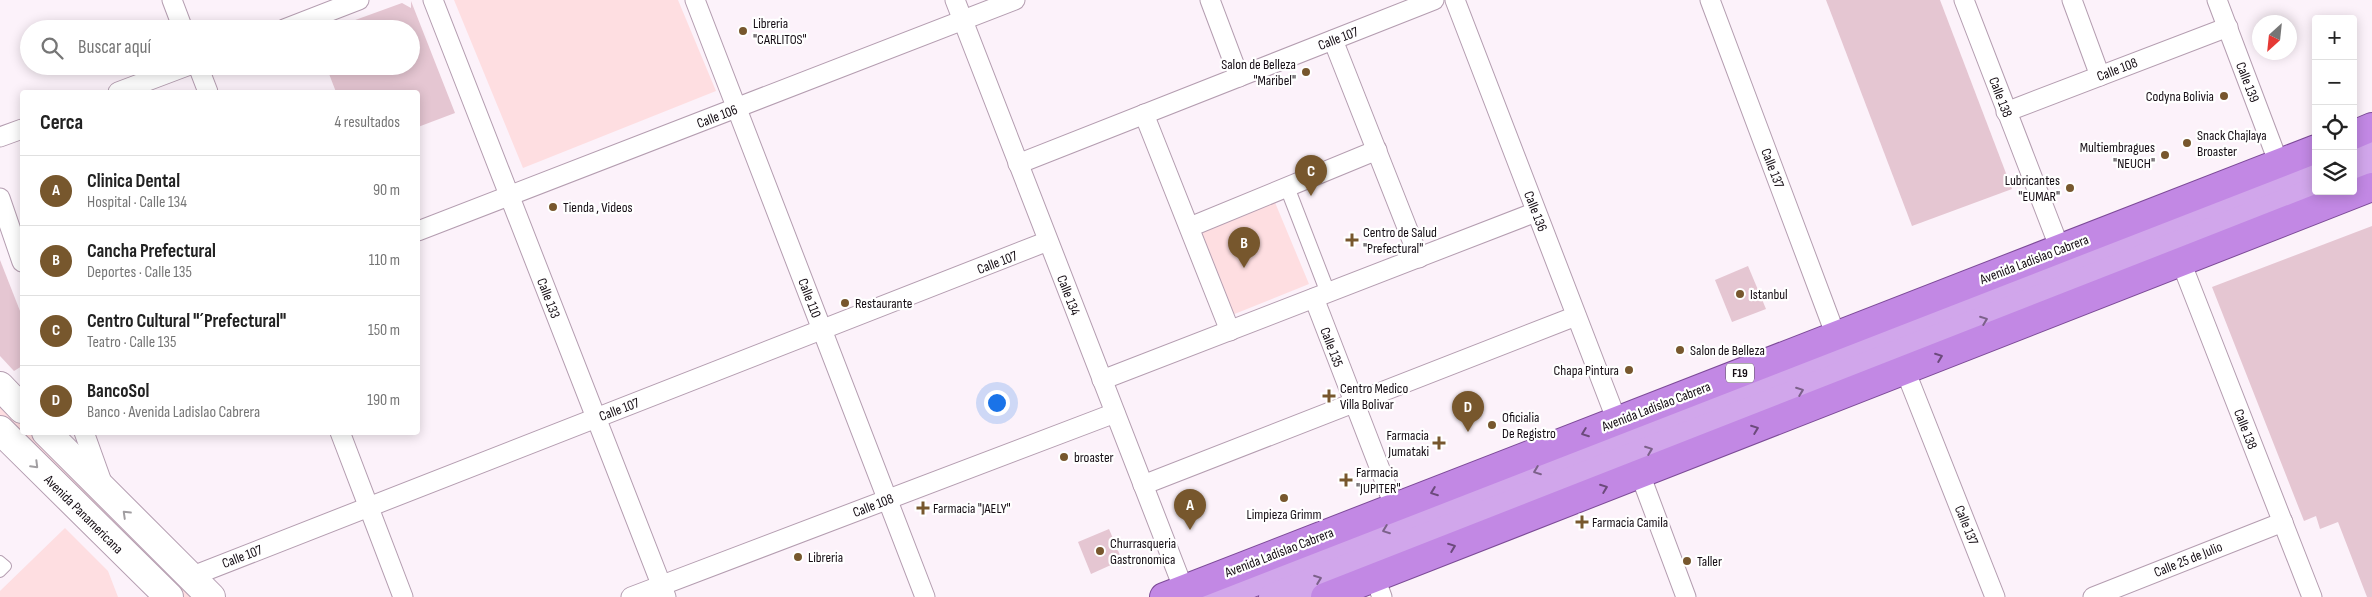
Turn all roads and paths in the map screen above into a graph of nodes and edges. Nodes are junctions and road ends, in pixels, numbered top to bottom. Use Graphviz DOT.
graph roads {
  1 [pos="172,0"];
  2 [pos="359,0"];
  3 [pos="432,0"];
  4 [pos="695,0"];
  5 [pos="955,0"];
  6 [pos="1015,0"];
  7 [pos="1210,0"];
  8 [pos="1434,0"];
  9 [pos="1455,0"];
  10 [pos="1710,0"];
  11 [pos="1964,0"];
  12 [pos="2072,0"];
  13 [pos="2217,0"];
  14 [pos="962,19"];
  15 [pos="180,20"];
  16 [pos="307,20"];
  17 [pos="2228,27"];
  18 [pos="1333,40"];
  19 [pos="162,75"];
  20 [pos="201,75"];
  21 [pos="1240,76"];
  22 [pos="2100,76"];
  23 [pos="123,90"];
  24 [pos="207,90"];
  25 [pos="737,109"];
  26 [pos="2006,112"];
  27 [pos="1144,114"];
  28 [pos="2372,127"];
  29 [pos="20,130"];
  30 [pos="2357,133"];
  31 [pos="0,137"];
  32 [pos="2372,144"];
  33 [pos="1376,150"];
  34 [pos="2314,150"];
  35 [pos="2356,150"];
  36 [pos="1018,164"];
  37 [pos="2279,164"];
  38 [pos="2312,168"];
  39 [pos="2372,169"];
  40 [pos="2357,175"];
  41 [pos="1287,187"];
  42 [pos="2372,187"];
  43 [pos="2312,193"];
  44 [pos="509,196"];
  45 [pos="0,198"];
  46 [pos="1536,212"];
  47 [pos="1190,227"];
  48 [pos="420,230"];
  49 [pos="1048,242"];
  50 [pos="2060,249"];
  51 [pos="20,256"];
  52 [pos="1419,258"];
  53 [pos="2181,262"];
  54 [pos="1321,296"];
  55 [pos="1576,316"];
  56 [pos="822,330"];
  57 [pos="1230,331"];
  58 [pos="1836,336"];
  59 [pos="1905,370"];
  60 [pos="1102,380"];
  61 [pos="1354,402"];
  62 [pos="1115,413"];
  63 [pos="596,418"];
  64 [pos="1616,421"];
  65 [pos="0,430"];
  66 [pos="49,435"];
  67 [pos="85,435"];
  68 [pos="341,435"];
  69 [pos="1640,474"];
  70 [pos="1143,485"];
  71 [pos="107,495"];
  72 [pos="888,500"];
  73 [pos="368,507"];
  74 [pos="1395,508"];
  75 [pos="2283,522"];
  76 [pos="157,544"];
  77 [pos="0,561"];
  78 [pos="136,565"];
  79 [pos="0,572"];
  80 [pos="190,577"];
  81 [pos="1378,587"];
  82 [pos="664,591"];
  83 [pos="1174,593"];
  84 [pos="168,597"];
  85 [pos="211,597"];
  86 [pos="403,597"];
  87 [pos="631,597"];
  88 [pos="925,597"];
  89 [pos="1216,597"];
  90 [pos="1273,597"];
  91 [pos="1325,597"];
  92 [pos="1686,597"];
  93 [pos="1995,597"];
  94 [pos="2093,597"];
  95 [pos="2312,597"];
  1 -- 15 [label="street"];
  2 -- 16 [label="street"];
  3 -- 44 [label="street, Calle 133"];
  4 -- 25 [label="street, Calle 110"];
  5 -- 14 [label="street, Calle 134"];
  6 -- 14 [label="street, Calle 106"];
  7 -- 21 [label="street"];
  8 -- 18 [label="street, Calle 107"];
  9 -- 46 [label="street, Calle 136"];
  10 -- 58 [label="street, Calle 137"];
  11 -- 26 [label="street, Calle 138"];
  12 -- 22 [label="street"];
  13 -- 17 [label="street, Calle 139"];
  14 -- 25 [label="street, Calle 106"];
  14 -- 36 [label="street, Calle 134"];
  17 -- 22 [label="street, Calle 108"];
  17 -- 37 [label="street, Calle 139"];
  18 -- 21 [label="street, Calle 107"];
  18 -- 33 [label="street"];
  19 -- 23 [label="street"];
  20 -- 24 [label="street"];
  21 -- 27 [label="street, Calle 107"];
  22 -- 26 [label="street, Calle 108"];
  25 -- 44 [label="street, Calle 106"];
  25 -- 56 [label="street, Calle 110"];
  26 -- 50 [label="street, Calle 138"];
  27 -- 36 [label="street, Calle 107"];
  27 -- 47 [label="street"];
  28 -- 30 [label="highway"];
  29 -- 31 [label="street"];
  32 -- 35 [label="main road"];
  33 -- 41 [label="street"];
  33 -- 52 [label="street"];
  34 -- 37 [label="highway, Avenida Ladislao Cabrera / F19"];
  36 -- 49 [label="street, Calle 134"];
  37 -- 50 [label="highway, Avenida Ladislao Cabrera / F19"];
  38 -- 89 [label="main road, Avenida Ladislao Cabrera / F19, one-way"];
  39 -- 40 [label="main road"];
  41 -- 47 [label="street"];
  41 -- 54 [label="street, Calle 135"];
  42 -- 53 [label="highway"];
  90 -- 43 [label="main road, one-way"];
  44 -- 48 [label="street, Calle 106"];
  44 -- 63 [label="street, Calle 133"];
  45 -- 51 [label="street"];
  46 -- 52 [label="street"];
  46 -- 55 [label="street, Calle 136"];
  47 -- 57 [label="street"];
  49 -- 56 [label="street, Calle 107"];
  49 -- 60 [label="street, Calle 134"];
  50 -- 58 [label="highway, Avenida Ladislao Cabrera / F19"];
  52 -- 54 [label="street"];
  59 -- 53 [label="highway, one-way"];
  53 -- 75 [label="street, Calle 138"];
  54 -- 57 [label="street"];
  54 -- 61 [label="street, Calle 135"];
  55 -- 61 [label="street"];
  55 -- 64 [label="street, Calle 136"];
  56 -- 63 [label="street, Calle 107"];
  56 -- 72 [label="street, Calle 110"];
  57 -- 60 [label="street"];
  58 -- 64 [label="highway, Avenida Ladislao Cabrera / F19"];
  69 -- 59 [label="highway, one-way"];
  59 -- 93 [label="street, Calle 137"];
  60 -- 62 [label="street, Calle 134"];
  61 -- 70 [label="street"];
  61 -- 74 [label="street, Calle 135"];
  62 -- 70 [label="street, Calle 134"];
  62 -- 72 [label="street, Calle 108"];
  63 -- 73 [label="street, Calle 107"];
  63 -- 82 [label="street, Calle 133"];
  64 -- 74 [label="highway, Avenida Ladislao Cabrera / F19, one-way"];
  65 -- 78 [label="main road, Avenida Panamericana, one-way"];
  66 -- 71 [label="main road"];
  67 -- 71 [label="street"];
  68 -- 73 [label="street"];
  81 -- 69 [label="highway, one-way"];
  69 -- 92 [label="street"];
  70 -- 83 [label="street, Calle 134"];
  76 -- 71 [label="main road, one-way"];
  72 -- 82 [label="street, Calle 108"];
  72 -- 88 [label="street, Calle 110"];
  73 -- 80 [label="street, Calle 107"];
  73 -- 86 [label="street"];
  74 -- 83 [label="highway, Avenida Ladislao Cabrera / F19"];
  75 -- 94 [label="street, Calle 25 de Julio"];
  75 -- 95 [label="street, Calle 138"];
  76 -- 78 [label="main road"];
  76 -- 80 [label="main road"];
  77 -- 79 [label="lane"];
  78 -- 84 [label="main road, Avenida Panamericana"];
  80 -- 85 [label="main road"];
  81 -- 91 [label="highway"];
  82 -- 87 [label="street, Calle 108"];
}
